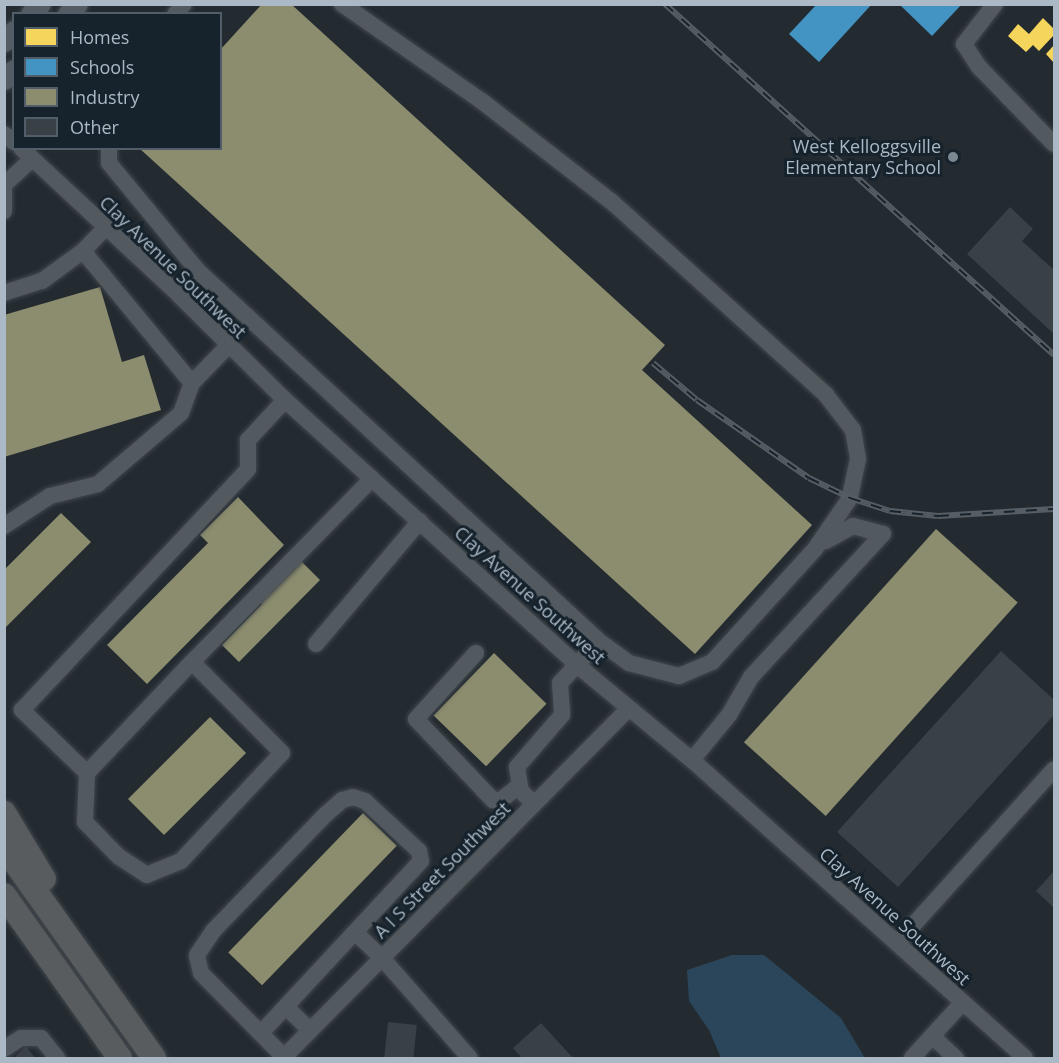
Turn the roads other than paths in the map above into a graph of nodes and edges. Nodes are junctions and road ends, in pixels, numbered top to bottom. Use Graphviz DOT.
graph roads {
  1 [pos="342,4"];
  2 [pos="995,4"];
  3 [pos="1054,144"];
  4 [pos="109,150"];
  5 [pos="26,154"];
  6 [pos="4,186"];
  7 [pos="4,211"];
  8 [pos="106,227"];
  9 [pos="82,251"];
  10 [pos="199,272"];
  11 [pos="4,293"];
  12 [pos="180,296"];
  13 [pos="228,347"];
  14 [pos="192,383"];
  15 [pos="285,400"];
  16 [pos="372,479"];
  17 [pos="420,521"];
  18 [pos="4,526"];
  19 [pos="815,549"];
  20 [pos="599,641"];
  21 [pos="316,644"];
  22 [pos="476,653"];
  23 [pos="192,662"];
  24 [pos="577,665"];
  25 [pos="628,709"];
  26 [pos="692,760"];
  27 [pos="1054,769"];
  28 [pos="87,773"];
  29 [pos="521,791"];
  30 [pos="534,804"];
  31 [pos="4,813"];
  32 [pos="4,847"];
  33 [pos="4,895"];
  34 [pos="4,915"];
  35 [pos="355,932"];
  36 [pos="897,943"];
  37 [pos="382,958"];
  38 [pos="962,1003"];
  39 [pos="286,1007"];
  40 [pos="117,1010"];
  41 [pos="310,1030"];
  42 [pos="261,1033"];
  43 [pos="932,1036"];
  44 [pos="4,1048"];
  45 [pos="284,1058"];
  46 [pos="57,1059"];
  47 [pos="119,1059"];
  48 [pos="153,1059"];
  49 [pos="470,1059"];
  50 [pos="912,1059"];
  51 [pos="956,1059"];
  52 [pos="1025,1059"];
  1 -- 19 [label="street"];
  2 -- 3 [label="street"];
  4 -- 10 [label="street"];
  5 -- 6 [label="street"];
  5 -- 8 [label="street, Clay Avenue Southwest"];
  6 -- 7 [label="street"];
  8 -- 9 [label="street"];
  8 -- 12 [label="street, Clay Avenue Southwest"];
  9 -- 11 [label="street"];
  9 -- 14 [label="street"];
  10 -- 12 [label="street"];
  10 -- 20 [label="street"];
  12 -- 13 [label="street, Clay Avenue Southwest"];
  13 -- 14 [label="street"];
  13 -- 15 [label="street, Clay Avenue Southwest"];
  14 -- 18 [label="street"];
  15 -- 16 [label="street, Clay Avenue Southwest"];
  15 -- 28 [label="street"];
  16 -- 17 [label="street, Clay Avenue Southwest"];
  16 -- 23 [label="street"];
  17 -- 21 [label="street"];
  17 -- 24 [label="street, Clay Avenue Southwest"];
  19 -- 20 [label="street"];
  19 -- 26 [label="street"];
  20 -- 24 [label="street"];
  22 -- 29 [label="street"];
  23 -- 28 [label="street"];
  23 -- 28 [label="street"];
  24 -- 25 [label="street, Clay Avenue Southwest"];
  24 -- 29 [label="street"];
  25 -- 26 [label="street, Clay Avenue Southwest"];
  25 -- 30 [label="street, A I S Street Southwest"];
  26 -- 36 [label="street, Clay Avenue Southwest"];
  27 -- 36 [label="street"];
  29 -- 30 [label="street"];
  30 -- 37 [label="street, A I S Street Southwest"];
  31 -- 40 [label="highway"];
  32 -- 40 [label="highway"];
  33 -- 47 [label="highway"];
  34 -- 47 [label="highway"];
  35 -- 37 [label="street"];
  35 -- 39 [label="street"];
  35 -- 42 [label="street"];
  36 -- 38 [label="street, Clay Avenue Southwest"];
  37 -- 41 [label="street, A I S Street Southwest"];
  37 -- 49 [label="street"];
  38 -- 43 [label="street"];
  38 -- 52 [label="street, Clay Avenue Southwest"];
  39 -- 41 [label="street"];
  39 -- 42 [label="street"];
  40 -- 48 [label="highway"];
  41 -- 45 [label="street, A I S Street Southwest"];
  42 -- 45 [label="street"];
  43 -- 50 [label="street"];
  43 -- 51 [label="street"];
  44 -- 46 [label="street"];
}
